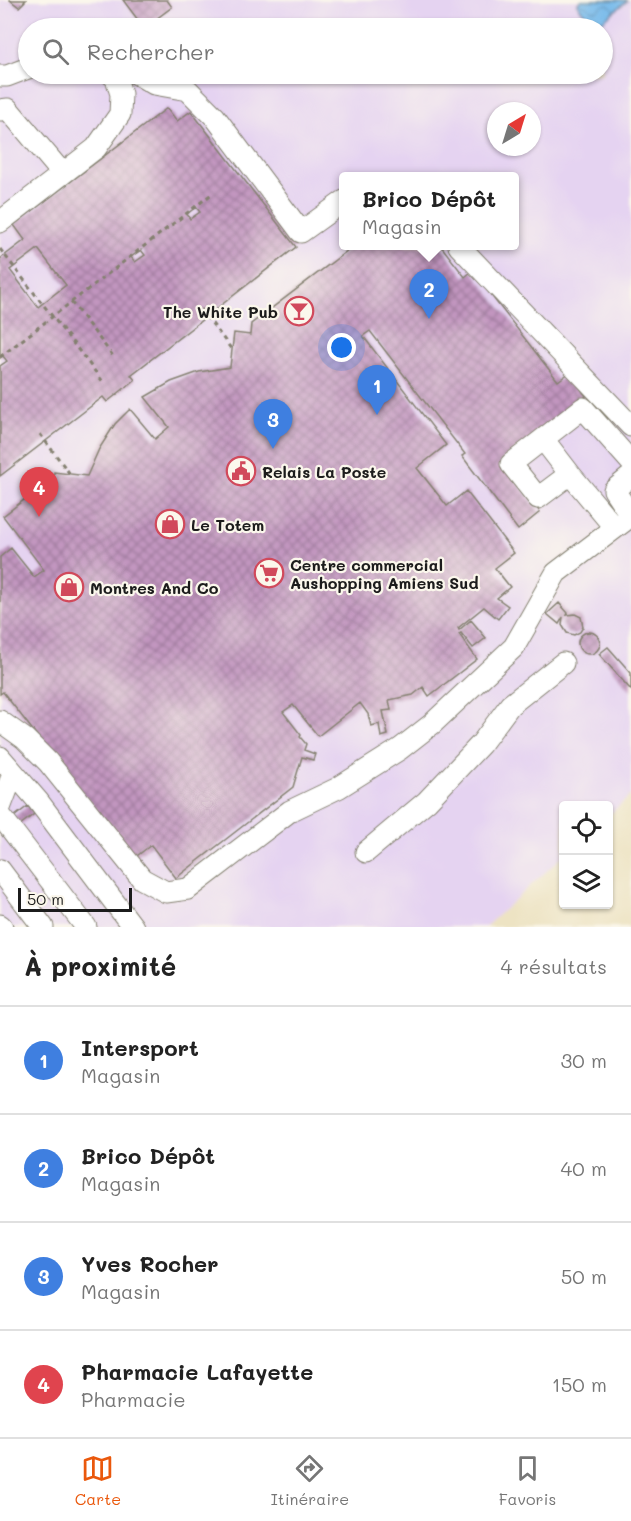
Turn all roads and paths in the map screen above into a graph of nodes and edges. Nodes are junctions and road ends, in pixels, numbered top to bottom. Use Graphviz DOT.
graph roads {
  1 [pos="18,72"];
  2 [pos="0,76"];
  3 [pos="118,84"];
  4 [pos="154,84"];
  5 [pos="0,110"];
  6 [pos="62,173"];
  7 [pos="213,192"];
  8 [pos="339,205"];
  9 [pos="0,222"];
  10 [pos="0,249"];
  11 [pos="463,250"];
  12 [pos="71,302"];
  13 [pos="201,309"];
  14 [pos="232,350"];
  15 [pos="113,356"];
  16 [pos="0,357"];
  17 [pos="104,383"];
  18 [pos="631,426"];
  19 [pos="40,435"];
  20 [pos="543,439"];
  21 [pos="631,462"];
  22 [pos="70,474"];
  23 [pos="570,474"];
  24 [pos="631,476"];
  25 [pos="626,520"];
  26 [pos="562,663"];
  27 [pos="0,721"];
  28 [pos="0,757"];
  29 [pos="13,774"];
  30 [pos="0,807"];
  31 [pos="0,815"];
  32 [pos="366,852"];
  33 [pos="0,870"];
  34 [pos="43,927"];
  35 [pos="86,927"];
  36 [pos="133,927"];
  1 -- 2 [label="lane"];
  3 -- 6 [label="lane"];
  4 -- 8 [label="lane"];
  5 -- 6 [label="lane"];
  6 -- 9 [label="lane"];
  7 -- 12 [label="path"];
  10 -- 17 [label="path"];
  11 -- 18 [label="lane"];
  12 -- 15 [label="path"];
  12 -- 16 [label="path"];
  13 -- 14 [label="path"];
  19 -- 22 [label="path"];
  20 -- 21 [label="lane"];
  20 -- 23 [label="lane"];
  20 -- 23 [label="lane"];
  23 -- 25 [label="lane"];
  24 -- 25 [label="lane"];
  25 -- 27 [label="lane"];
  26 -- 32 [label="lane"];
  28 -- 29 [label="lane"];
  29 -- 30 [label="lane"];
  29 -- 36 [label="lane"];
  31 -- 35 [label="lane"];
  33 -- 34 [label="lane"];
}
